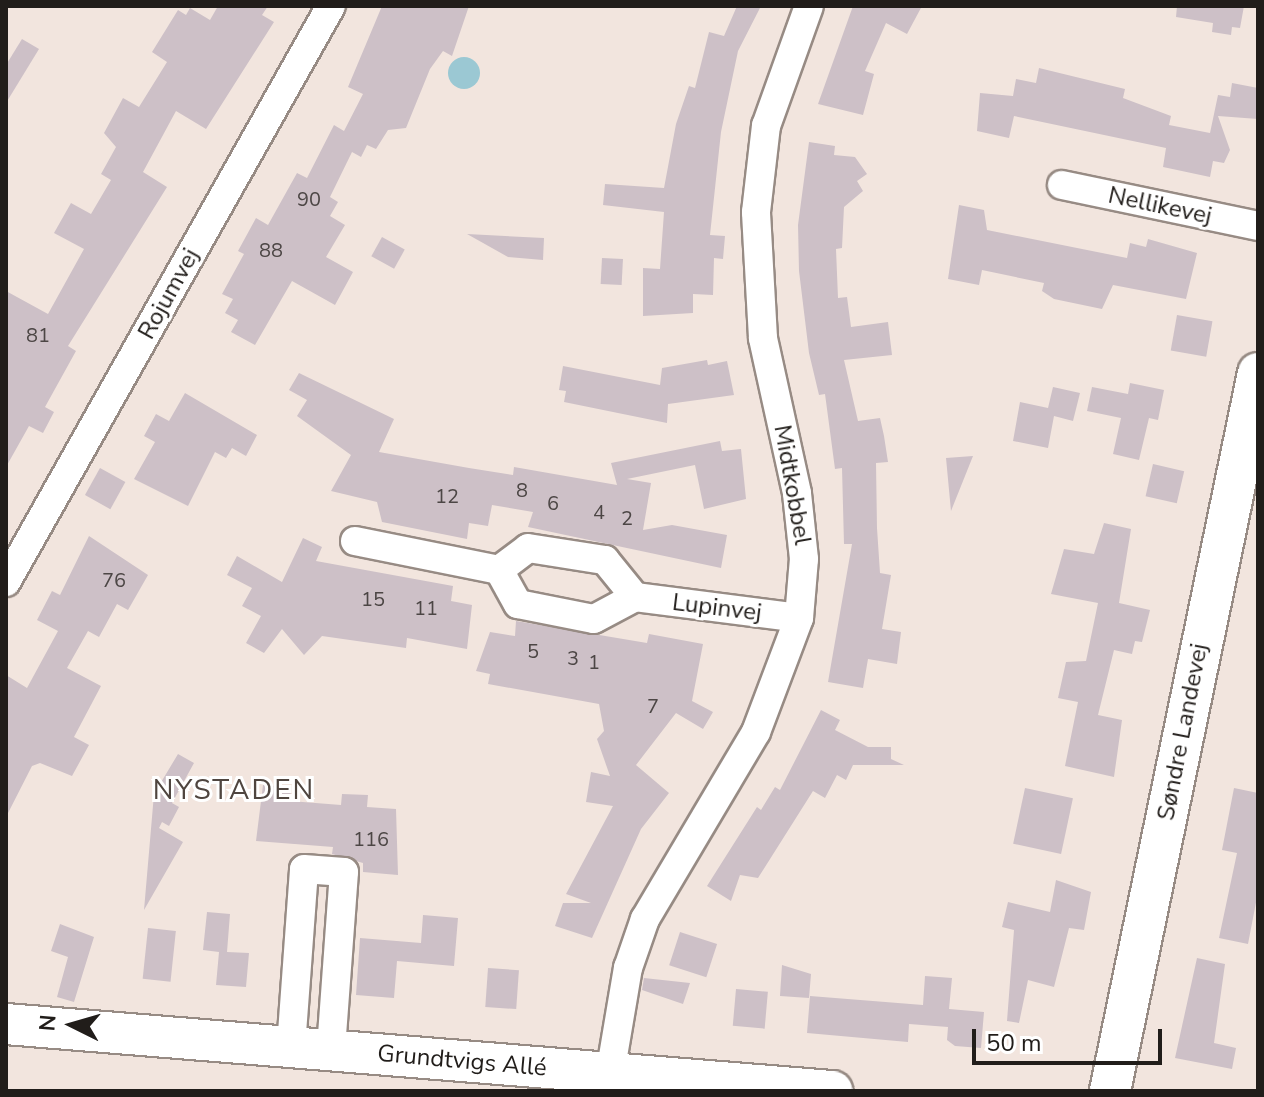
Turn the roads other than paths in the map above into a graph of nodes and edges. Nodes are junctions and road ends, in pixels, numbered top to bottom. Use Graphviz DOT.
graph roads {
  1 [pos="331,6"];
  2 [pos="809,6"];
  3 [pos="1062,185"];
  4 [pos="1258,226"];
  5 [pos="1258,373"];
  6 [pos="355,541"];
  7 [pos="499,570"];
  8 [pos="6,582"];
  9 [pos="635,597"];
  10 [pos="799,618"];
  11 [pos="6,1024"];
  12 [pos="291,1047"];
  13 [pos="331,1050"];
  14 [pos="610,1074"];
  15 [pos="832,1091"];
  16 [pos="1110,1091"];
  1 -- 8 [label="street, Rojumvej"];
  2 -- 10 [label="street, Midtkobbel"];
  3 -- 4 [label="street, Nellikevej"];
  5 -- 16 [label="street, Søndre Landevej"];
  6 -- 7 [label="street"];
  7 -- 9 [label="street"];
  7 -- 9 [label="street"];
  9 -- 10 [label="street, Lupinvej"];
  10 -- 14 [label="street, Midtkobbel"];
  11 -- 12 [label="street, Grundtvigs Allé"];
  12 -- 13 [label="street, Grundtvigs Allé"];
  12 -- 13 [label="street"];
  13 -- 14 [label="street, Grundtvigs Allé"];
  14 -- 15 [label="street, Grundtvigs Allé"];
}
